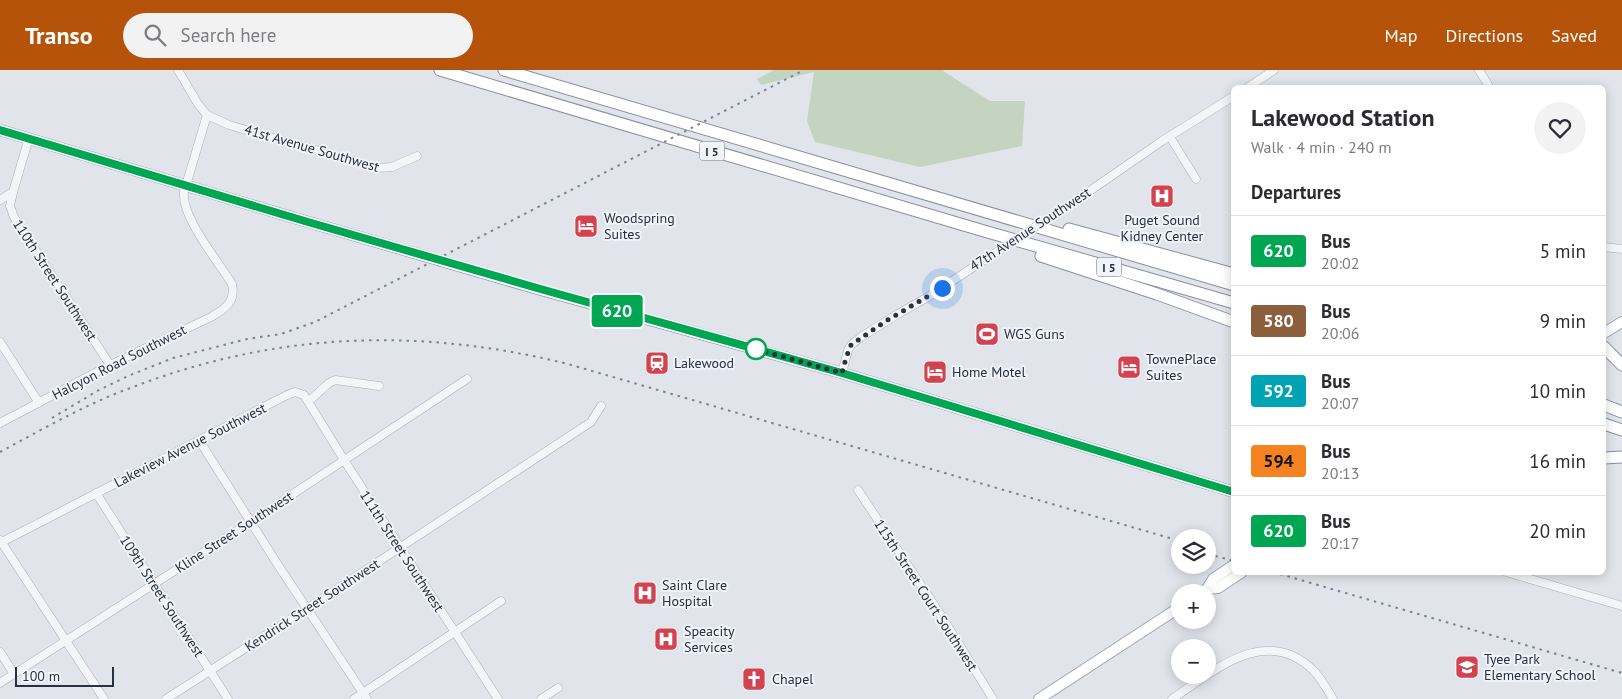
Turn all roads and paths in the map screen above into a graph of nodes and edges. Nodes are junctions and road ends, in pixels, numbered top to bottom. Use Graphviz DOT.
graph roads {
  1 [pos="178,70"];
  2 [pos="440,70"];
  3 [pos="504,70"];
  4 [pos="1274,70"];
  5 [pos="1479,70"];
  6 [pos="1252,85"];
  7 [pos="1488,85"];
  8 [pos="1231,98"];
  9 [pos="207,115"];
  10 [pos="0,130"];
  11 [pos="1170,137"];
  12 [pos="29,138"];
  13 [pos="417,156"];
  14 [pos="1196,179"];
  15 [pos="186,184"];
  16 [pos="13,192"];
  17 [pos="0,200"];
  18 [pos="1001,216"];
  19 [pos="984,231"];
  20 [pos="1606,247"];
  21 [pos="1622,249"];
  22 [pos="1231,273"];
  23 [pos="1231,284"];
  24 [pos="1231,303"];
  25 [pos="1231,321"];
  26 [pos="1622,322"];
  27 [pos="1606,333"];
  28 [pos="0,342"];
  29 [pos="1606,350"];
  30 [pos="110,365"];
  31 [pos="1622,365"];
  32 [pos="842,373"];
  33 [pos="467,379"];
  34 [pos="379,386"];
  35 [pos="309,401"];
  36 [pos="38,403"];
  37 [pos="601,406"];
  38 [pos="1606,406"];
  39 [pos="1622,412"];
  40 [pos="0,423"];
  41 [pos="1606,425"];
  42 [pos="1622,430"];
  43 [pos="200,440"];
  44 [pos="1622,457"];
  45 [pos="1606,458"];
  46 [pos="344,460"];
  47 [pos="858,490"];
  48 [pos="1231,491"];
  49 [pos="96,493"];
  50 [pos="252,521"];
  51 [pos="1,540"];
  52 [pos="400,548"];
  53 [pos="1231,568"];
  54 [pos="1238,575"];
  55 [pos="1516,575"];
  56 [pos="154,584"];
  57 [pos="1210,584"];
  58 [pos="1216,588"];
  59 [pos="501,602"];
  60 [pos="1622,606"];
  61 [pos="308,608"];
  62 [pos="1171,613"];
  63 [pos="455,633"];
  64 [pos="67,641"];
  65 [pos="0,652"];
  66 [pos="210,671"];
  67 [pos="14,674"];
  68 [pos="0,683"];
  69 [pos="558,688"];
  70 [pos="365,696"];
  71 [pos="1045,698"];
  72 [pos="104,699"];
  73 [pos="166,699"];
  74 [pos="228,699"];
  75 [pos="354,699"];
  76 [pos="498,699"];
  77 [pos="541,699"];
  78 [pos="994,699"];
  79 [pos="1172,699"];
  80 [pos="1333,699"];
  1 -- 9 [label="street"];
  2 -- 19 [label="highway, I 5"];
  3 -- 18 [label="highway, I 5"];
  4 -- 6 [label="street"];
  5 -- 7 [label="street"];
  8 -- 11 [label="street, 47th Avenue Southwest"];
  9 -- 13 [label="street, 41st Avenue Southwest"];
  9 -- 15 [label="street"];
  10 -- 12 [label="main road"];
  11 -- 14 [label="street"];
  11 -- 32 [label="street, 47th Avenue Southwest, bridge"];
  12 -- 15 [label="main road"];
  12 -- 16 [label="street, 110th Street Southwest"];
  15 -- 30 [label="street, Halcyon Road Southwest"];
  15 -- 32 [label="main road"];
  16 -- 17 [label="street"];
  16 -- 30 [label="street, 110th Street Southwest"];
  18 -- 22 [label="highway"];
  18 -- 23 [label="highway, I 5"];
  19 -- 24 [label="highway, I 5"];
  19 -- 25 [label="highway"];
  20 -- 21 [label="street"];
  26 -- 27 [label="main road"];
  28 -- 36 [label="street"];
  29 -- 31 [label="highway"];
  30 -- 36 [label="street, Halcyon Road Southwest"];
  32 -- 48 [label="main road"];
  33 -- 46 [label="street, Kline Street Southwest"];
  34 -- 35 [label="street"];
  35 -- 43 [label="street, Lakeview Avenue Southwest"];
  35 -- 46 [label="street, 111th Street Southwest"];
  36 -- 40 [label="street, Halcyon Road Southwest"];
  37 -- 52 [label="street, Kendrick Street Southwest"];
  38 -- 39 [label="highway"];
  41 -- 42 [label="highway"];
  43 -- 49 [label="street, Lakeview Avenue Southwest"];
  43 -- 50 [label="street"];
  44 -- 45 [label="highway"];
  46 -- 50 [label="street, Kline Street Southwest"];
  46 -- 52 [label="street, 111th Street Southwest"];
  47 -- 78 [label="street, 115th Street Court Southwest"];
  49 -- 51 [label="street, Lakeview Avenue Southwest"];
  49 -- 56 [label="street, 109th Street Southwest"];
  50 -- 56 [label="street, Kline Street Southwest"];
  50 -- 61 [label="street"];
  51 -- 64 [label="street"];
  52 -- 61 [label="street, Kendrick Street Southwest"];
  52 -- 63 [label="street, 111th Street Southwest"];
  53 -- 57 [label="main road"];
  54 -- 58 [label="main road"];
  55 -- 60 [label="street"];
  56 -- 64 [label="street, Kline Street Southwest"];
  56 -- 66 [label="street, 109th Street Southwest"];
  59 -- 63 [label="street"];
  61 -- 66 [label="street, Kendrick Street Southwest"];
  61 -- 70 [label="street"];
  62 -- 71 [label="main road"];
  63 -- 70 [label="street"];
  63 -- 76 [label="street, 111th Street Southwest"];
  64 -- 67 [label="street, Kline Street Southwest"];
  64 -- 72 [label="street"];
  65 -- 67 [label="street"];
  66 -- 73 [label="street, Kendrick Street Southwest"];
  66 -- 74 [label="street, 109th Street Southwest"];
  67 -- 68 [label="street, Kline Street Southwest"];
  69 -- 77 [label="street"];
  70 -- 75 [label="street"];
  79 -- 80 [label="street"];
}
